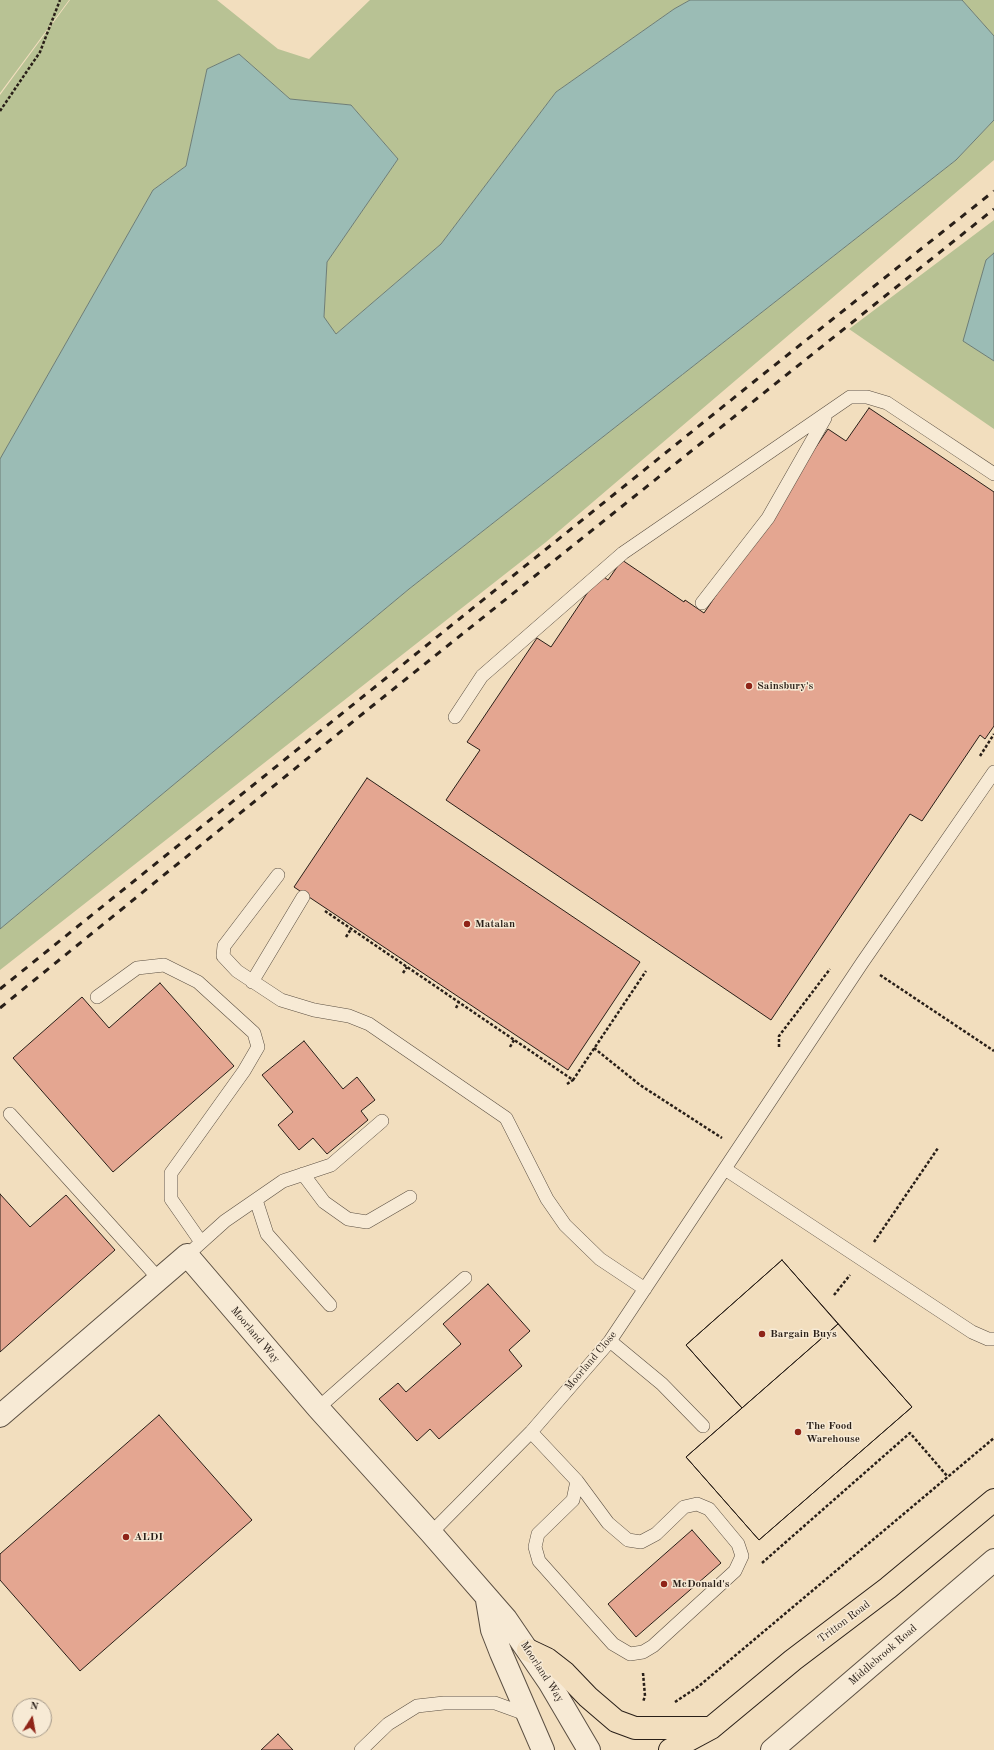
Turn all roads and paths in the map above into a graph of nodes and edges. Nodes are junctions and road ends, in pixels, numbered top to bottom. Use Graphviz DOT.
graph roads {
  1 [pos="60,0"];
  2 [pos="0,111"];
  3 [pos="827,415"];
  4 [pos="994,474"];
  5 [pos="702,603"];
  6 [pos="455,717"];
  7 [pos="994,772"];
  8 [pos="278,875"];
  9 [pos="303,897"];
  10 [pos="325,911"];
  11 [pos="351,929"];
  12 [pos="346,936"];
  13 [pos="862,963"];
  14 [pos="407,967"];
  15 [pos="646,971"];
  16 [pos="403,973"];
  17 [pos="252,982"];
  18 [pos="97,997"];
  19 [pos="459,1002"];
  20 [pos="456,1008"];
  21 [pos="514,1040"];
  22 [pos="510,1047"];
  23 [pos="594,1048"];
  24 [pos="994,1051"];
  25 [pos="573,1080"];
  26 [pos="567,1084"];
  27 [pos="10,1114"];
  28 [pos="382,1120"];
  29 [pos="938,1148"];
  30 [pos="738,1149"];
  31 [pos="725,1169"];
  32 [pos="303,1174"];
  33 [pos="410,1197"];
  34 [pos="256,1200"];
  35 [pos="194,1249"];
  36 [pos="862,1259"];
  37 [pos="465,1278"];
  38 [pos="159,1279"];
  39 [pos="645,1289"];
  40 [pos="834,1296"];
  41 [pos="330,1305"];
  42 [pos="994,1339"];
  43 [pos="610,1341"];
  44 [pos="318,1408"];
  45 [pos="0,1416"];
  46 [pos="702,1426"];
  47 [pos="532,1432"];
  48 [pos="994,1438"];
  49 [pos="948,1477"];
  50 [pos="578,1481"];
  51 [pos="994,1500"];
  52 [pos="431,1533"];
  53 [pos="994,1560"];
  54 [pos="761,1563"];
  55 [pos="487,1600"];
  56 [pos="528,1650"];
  57 [pos="642,1667"];
  58 [pos="670,1705"];
  59 [pos="642,1709"];
  60 [pos="528,1715"];
  61 [pos="711,1728"];
  62 [pos="361,1750"];
  63 [pos="544,1750"];
  64 [pos="589,1750"];
  65 [pos="670,1750"];
  66 [pos="704,1750"];
  67 [pos="772,1750"];
  1 -- 2 [label="path"];
  3 -- 4 [label="lane"];
  3 -- 5 [label="lane"];
  3 -- 6 [label="lane"];
  7 -- 13 [label="lane, Moorland Close"];
  8 -- 17 [label="lane"];
  9 -- 17 [label="lane"];
  10 -- 11 [label="path"];
  11 -- 12 [label="path"];
  11 -- 14 [label="path"];
  13 -- 24 [label="path"];
  13 -- 30 [label="lane, Moorland Close"];
  14 -- 16 [label="path"];
  14 -- 19 [label="path"];
  15 -- 23 [label="path"];
  17 -- 39 [label="lane"];
  18 -- 35 [label="lane"];
  19 -- 20 [label="path"];
  19 -- 21 [label="path"];
  21 -- 22 [label="path"];
  21 -- 25 [label="path"];
  23 -- 25 [label="path"];
  23 -- 30 [label="path"];
  25 -- 26 [label="path"];
  27 -- 38 [label="lane"];
  28 -- 32 [label="lane"];
  29 -- 36 [label="path"];
  30 -- 31 [label="lane, Moorland Close"];
  31 -- 36 [label="lane"];
  31 -- 39 [label="lane, Moorland Close"];
  32 -- 33 [label="lane"];
  32 -- 34 [label="lane"];
  34 -- 35 [label="lane"];
  34 -- 41 [label="lane"];
  35 -- 38 [label="street"];
  35 -- 44 [label="street, Moorland Way"];
  36 -- 40 [label="path"];
  36 -- 42 [label="lane"];
  37 -- 44 [label="lane"];
  38 -- 45 [label="street"];
  39 -- 43 [label="lane, Moorland Close"];
  43 -- 46 [label="lane"];
  43 -- 47 [label="lane, Moorland Close"];
  44 -- 52 [label="street, Moorland Way"];
  47 -- 50 [label="lane"];
  47 -- 52 [label="lane, Moorland Close"];
  48 -- 49 [label="path"];
  49 -- 54 [label="path"];
  49 -- 58 [label="path"];
  50 -- 50 [label="lane"];
  51 -- 61 [label="main road, Tritton Road"];
  52 -- 55 [label="street, Moorland Way"];
  53 -- 67 [label="street, Middlebrook Road"];
  55 -- 56 [label="street, Moorland Way"];
  55 -- 60 [label="street"];
  56 -- 61 [label="main road"];
  56 -- 64 [label="street, Moorland Way"];
  57 -- 59 [label="path"];
  60 -- 62 [label="lane"];
  60 -- 63 [label="street"];
  61 -- 65 [label="main road, Tritton Road"];
  61 -- 66 [label="main road"];
}
